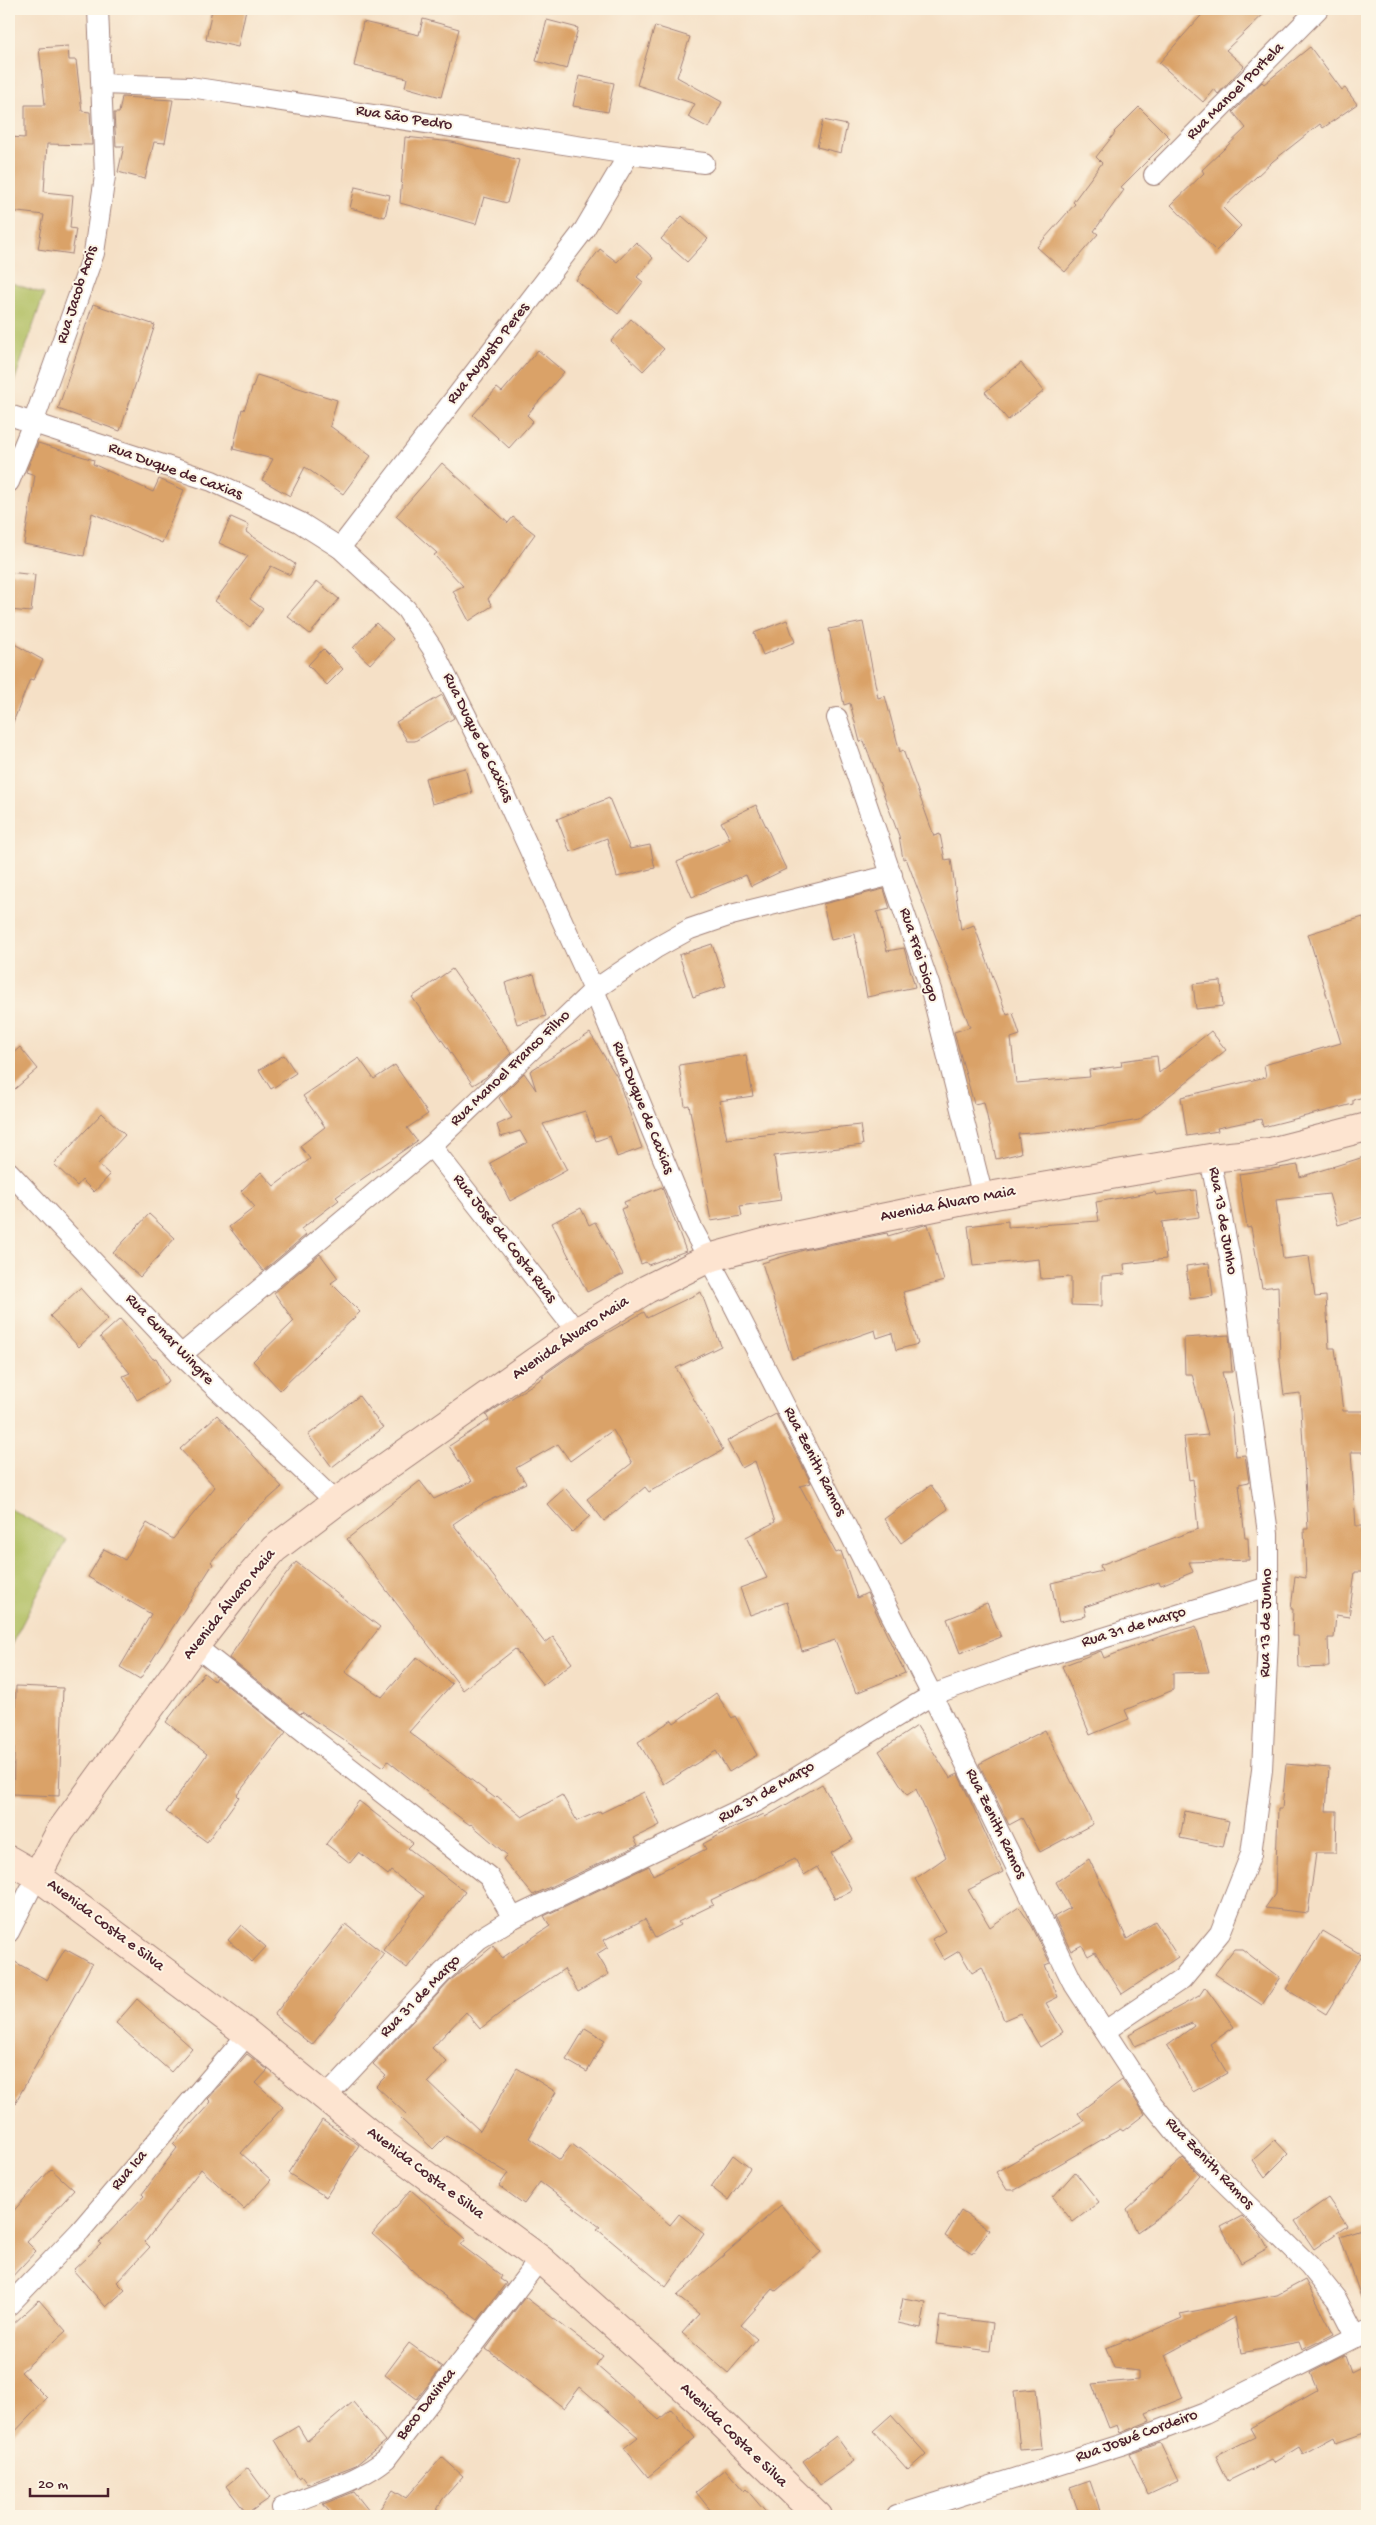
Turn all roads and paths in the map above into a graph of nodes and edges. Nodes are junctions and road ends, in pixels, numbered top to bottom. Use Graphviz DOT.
graph roads {
  1 [pos="98,9"];
  2 [pos="1318,9"];
  3 [pos="102,84"];
  4 [pos="629,154"];
  5 [pos="704,163"];
  6 [pos="1154,175"];
  7 [pos="9,415"];
  8 [pos="34,423"];
  9 [pos="9,482"];
  10 [pos="340,548"];
  11 [pos="837,718"];
  12 [pos="892,875"];
  13 [pos="594,990"];
  14 [pos="1367,1127"];
  15 [pos="431,1146"];
  16 [pos="1210,1158"];
  17 [pos="9,1172"];
  18 [pos="983,1197"];
  19 [pos="709,1258"];
  20 [pos="576,1332"];
  21 [pos="181,1356"];
  22 [pos="336,1502"];
  23 [pos="1268,1587"];
  24 [pos="195,1646"];
  25 [pos="932,1695"];
  26 [pos="9,1860"];
  27 [pos="37,1876"];
  28 [pos="513,1918"];
  29 [pos="9,1932"];
  30 [pos="1105,2031"];
  31 [pos="248,2034"];
  32 [pos="325,2098"];
  33 [pos="540,2259"];
  34 [pos="9,2305"];
  35 [pos="1362,2334"];
  36 [pos="282,2508"];
  37 [pos="818,2516"];
  38 [pos="896,2516"];
  1 -- 3 [label="street, Rua Jacob Acris"];
  2 -- 6 [label="street, Rua Manoel Portela"];
  3 -- 4 [label="street, Rua São Pedro"];
  3 -- 8 [label="street, Rua Jacob Acris"];
  4 -- 5 [label="street, Rua São Pedro"];
  4 -- 10 [label="street, Rua Augusto Peres"];
  7 -- 8 [label="street, Rua Duque de Caxias"];
  8 -- 9 [label="street, Rua Jacob Acris"];
  8 -- 10 [label="street, Rua Duque de Caxias"];
  10 -- 13 [label="street, Rua Duque de Caxias"];
  11 -- 12 [label="street, Rua Frei Diogo"];
  12 -- 13 [label="street, Rua Manoel Franco Filho"];
  12 -- 18 [label="street, Rua Frei Diogo"];
  13 -- 15 [label="street, Rua Manoel Franco Filho"];
  13 -- 19 [label="street, Rua Duque de Caxias"];
  14 -- 16 [label="street, Avenida Álvaro Maia"];
  15 -- 20 [label="street, Rua José da Costa Ruas"];
  15 -- 21 [label="street, Rua Manoel Franco Filho"];
  16 -- 18 [label="street, Avenida Álvaro Maia"];
  16 -- 23 [label="street, Rua 13 de Junho"];
  17 -- 21 [label="street, Rua Gunar Wingre"];
  18 -- 19 [label="street, Avenida Álvaro Maia"];
  19 -- 20 [label="street, Avenida Álvaro Maia"];
  19 -- 25 [label="street, Rua Zenith Ramos"];
  20 -- 22 [label="street, Avenida Álvaro Maia"];
  21 -- 22 [label="street, Rua Gunar Wingre"];
  22 -- 24 [label="street, Avenida Álvaro Maia"];
  23 -- 25 [label="street, Rua 31 de Março"];
  23 -- 30 [label="street, Rua 13 de Junho"];
  24 -- 27 [label="street, Avenida Álvaro Maia"];
  24 -- 28 [label="street"];
  25 -- 28 [label="street, Rua 31 de Março"];
  25 -- 30 [label="street, Rua Zenith Ramos"];
  26 -- 27 [label="street, Avenida Costa e Silva"];
  27 -- 29 [label="street, Avenida Álvaro Maia"];
  27 -- 31 [label="street, Avenida Costa e Silva"];
  28 -- 32 [label="street, Rua 31 de Março"];
  30 -- 35 [label="street, Rua Zenith Ramos"];
  31 -- 32 [label="street, Avenida Costa e Silva"];
  31 -- 34 [label="street, Rua Ica"];
  32 -- 33 [label="street, Avenida Costa e Silva"];
  33 -- 36 [label="street, Beco Davinca"];
  33 -- 37 [label="street, Avenida Costa e Silva"];
  35 -- 38 [label="street, Rua Josué Cordeiro"];
}
